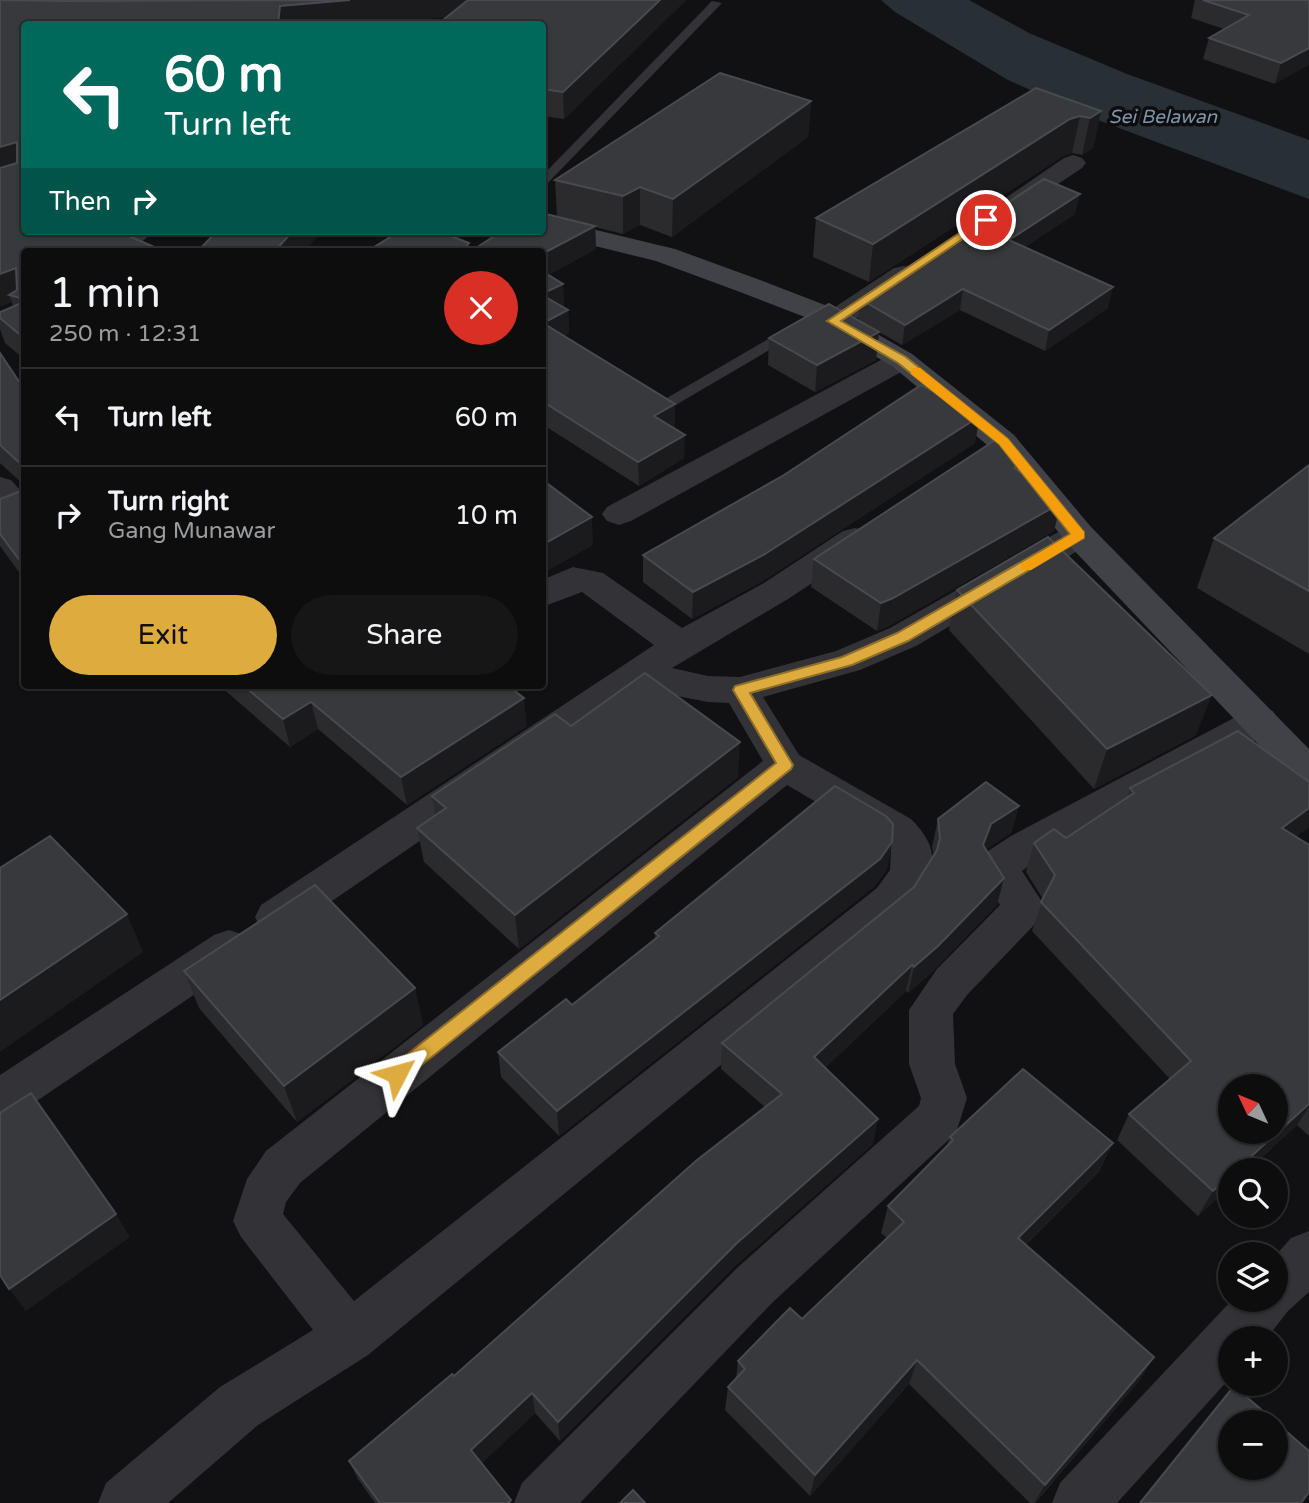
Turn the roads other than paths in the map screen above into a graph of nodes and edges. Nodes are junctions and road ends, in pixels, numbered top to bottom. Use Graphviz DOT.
graph roads {
  1 [pos="716,3"];
  2 [pos="1073,163"];
  3 [pos="546,181"];
  4 [pos="981,223"];
  5 [pos="546,226"];
  6 [pos="136,235"];
  7 [pos="117,248"];
  8 [pos="924,261"];
  9 [pos="826,317"];
  10 [pos="902,360"];
  11 [pos="656,409"];
  12 [pos="619,514"];
  13 [pos="878,524"];
  14 [pos="1079,535"];
  15 [pos="546,593"];
  16 [pos="680,645"];
  17 [pos="639,675"];
  18 [pos="740,690"];
  19 [pos="1260,721"];
  20 [pos="785,765"];
  21 [pos="1309,773"];
  22 [pos="0,1100"];
  23 [pos="1309,1255"];
  24 [pos="1288,1278"];
  25 [pos="1256,1312"];
  26 [pos="1243,1326"];
  27 [pos="350,1337"];
  28 [pos="1218,1353"];
  29 [pos="126,1503"];
  30 [pos="542,1503"];
  31 [pos="1080,1503"];
  1 -- 3 [label="lane"];
  2 -- 4 [label="street"];
  5 -- 9 [label="street"];
  6 -- 7 [label="street"];
  8 -- 9 [label="street"];
  9 -- 10 [label="street"];
  9 -- 11 [label="lane"];
  10 -- 12 [label="street"];
  10 -- 14 [label="street"];
  13 -- 16 [label="street"];
  14 -- 18 [label="street"];
  14 -- 19 [label="street"];
  15 -- 16 [label="street"];
  16 -- 17 [label="street"];
  17 -- 18 [label="street"];
  17 -- 22 [label="street"];
  18 -- 20 [label="street"];
  19 -- 21 [label="street"];
  19 -- 30 [label="street"];
  20 -- 27 [label="street"];
  20 -- 27 [label="street"];
  23 -- 24 [label="street"];
  25 -- 26 [label="street"];
  27 -- 29 [label="street"];
  28 -- 31 [label="street"];
}
